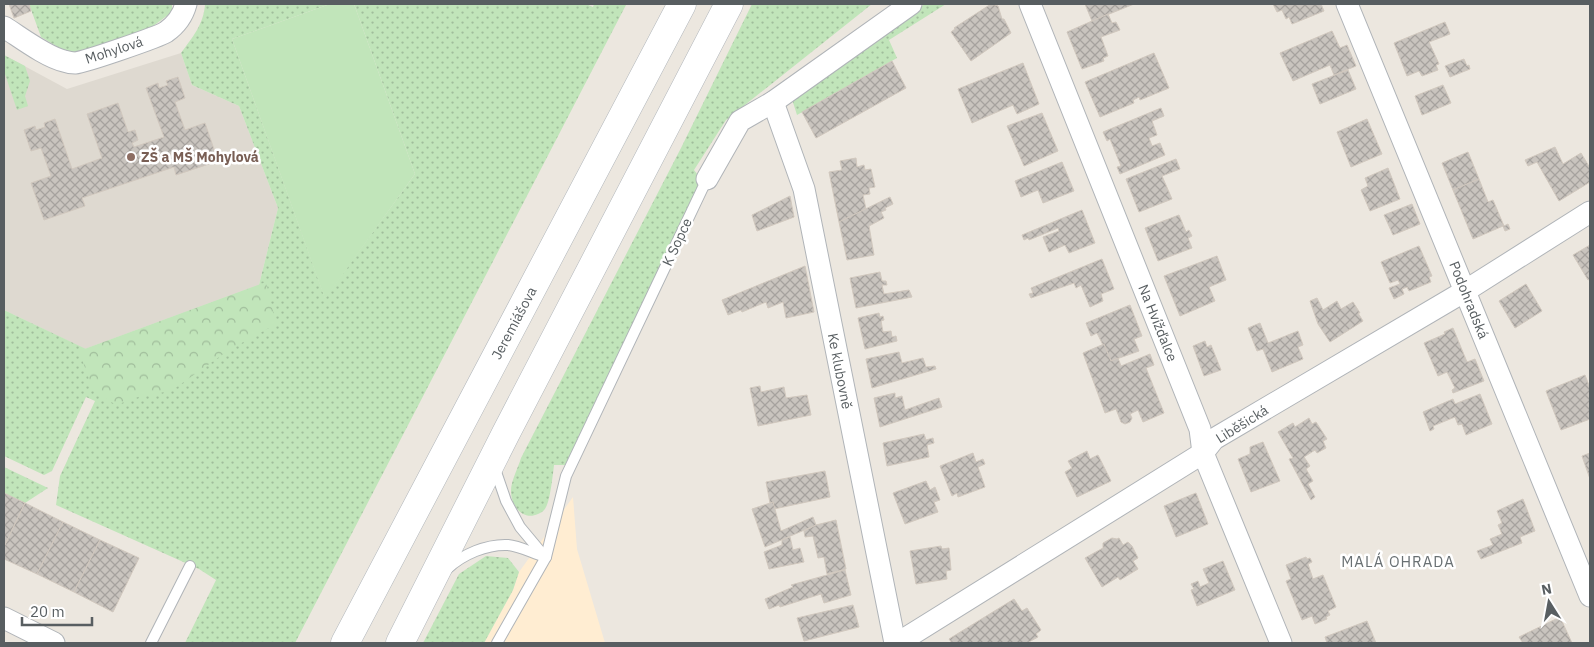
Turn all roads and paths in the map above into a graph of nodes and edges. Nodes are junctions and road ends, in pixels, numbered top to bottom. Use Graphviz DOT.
graph roads {
  1 [pos="186,4"];
  2 [pos="682,4"];
  3 [pos="729,4"];
  4 [pos="911,4"];
  5 [pos="1030,4"];
  6 [pos="1347,4"];
  7 [pos="4,27"];
  8 [pos="773,102"];
  9 [pos="707,179"];
  10 [pos="1590,212"];
  11 [pos="1465,291"];
  12 [pos="1203,453"];
  13 [pos="492,461"];
  14 [pos="546,557"];
  15 [pos="190,566"];
  16 [pos="430,584"];
  17 [pos="1590,596"];
  18 [pos="4,618"];
  19 [pos="54,643"];
  20 [pos="151,643"];
  21 [pos="345,643"];
  22 [pos="400,643"];
  23 [pos="497,643"];
  24 [pos="897,643"];
  25 [pos="1281,643"];
  1 -- 7 [label="street, Mohylová"];
  2 -- 21 [label="main road, Jeremiášova"];
  3 -- 13 [label="main road"];
  4 -- 8 [label="street, K Sopce"];
  5 -- 12 [label="street, Na Hvížďalce"];
  6 -- 11 [label="street, Podohradská"];
  8 -- 9 [label="street, K Sopce"];
  8 -- 24 [label="street, Ke klubovně"];
  9 -- 14 [label="lane, K Sopce"];
  10 -- 11 [label="street, Liběšická"];
  11 -- 12 [label="street, Liběšická"];
  11 -- 17 [label="street, Podohradská"];
  12 -- 24 [label="street, Liběšická"];
  12 -- 25 [label="street, Na Hvížďalce"];
  13 -- 14 [label="lane"];
  13 -- 16 [label="main road"];
  14 -- 16 [label="lane"];
  14 -- 23 [label="lane, K Sopce"];
  15 -- 20 [label="lane"];
  16 -- 22 [label="main road"];
  18 -- 19 [label="street"];
}
